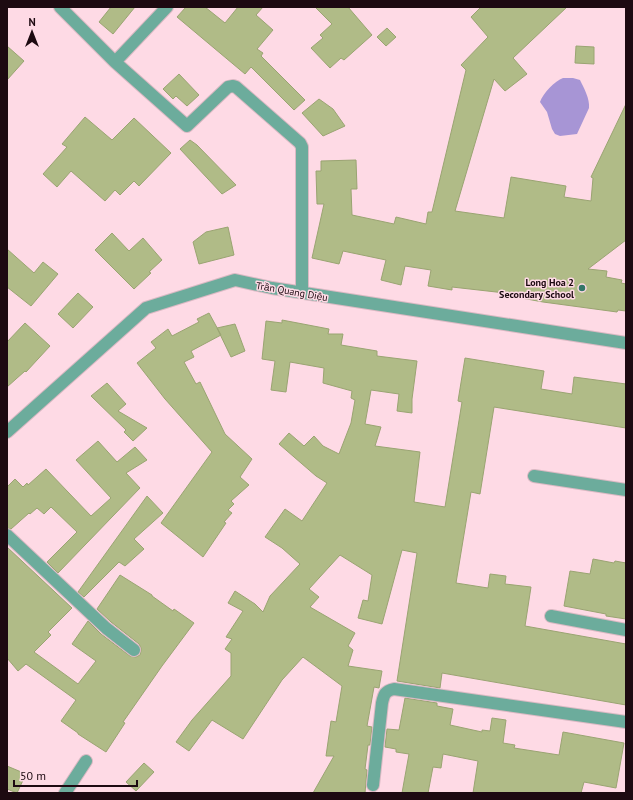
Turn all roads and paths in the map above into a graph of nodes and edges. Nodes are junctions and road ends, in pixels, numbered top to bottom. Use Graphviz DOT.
graph roads {
  1 [pos="60,7"];
  2 [pos="168,7"];
  3 [pos="115,62"];
  4 [pos="302,293"];
  5 [pos="626,343"];
  6 [pos="7,432"];
  7 [pos="534,476"];
  8 [pos="626,490"];
  9 [pos="7,535"];
  10 [pos="551,616"];
  11 [pos="626,630"];
  12 [pos="134,650"];
  13 [pos="626,722"];
  14 [pos="86,761"];
  15 [pos="373,785"];
  16 [pos="65,793"];
  1 -- 3 [label="street"];
  2 -- 3 [label="street"];
  3 -- 4 [label="street"];
  4 -- 5 [label="street, Trần Quang Diệu"];
  4 -- 6 [label="street, Trần Quang Diệu"];
  7 -- 8 [label="street"];
  9 -- 12 [label="street"];
  10 -- 11 [label="street"];
  13 -- 15 [label="street"];
  14 -- 16 [label="street"];
}
